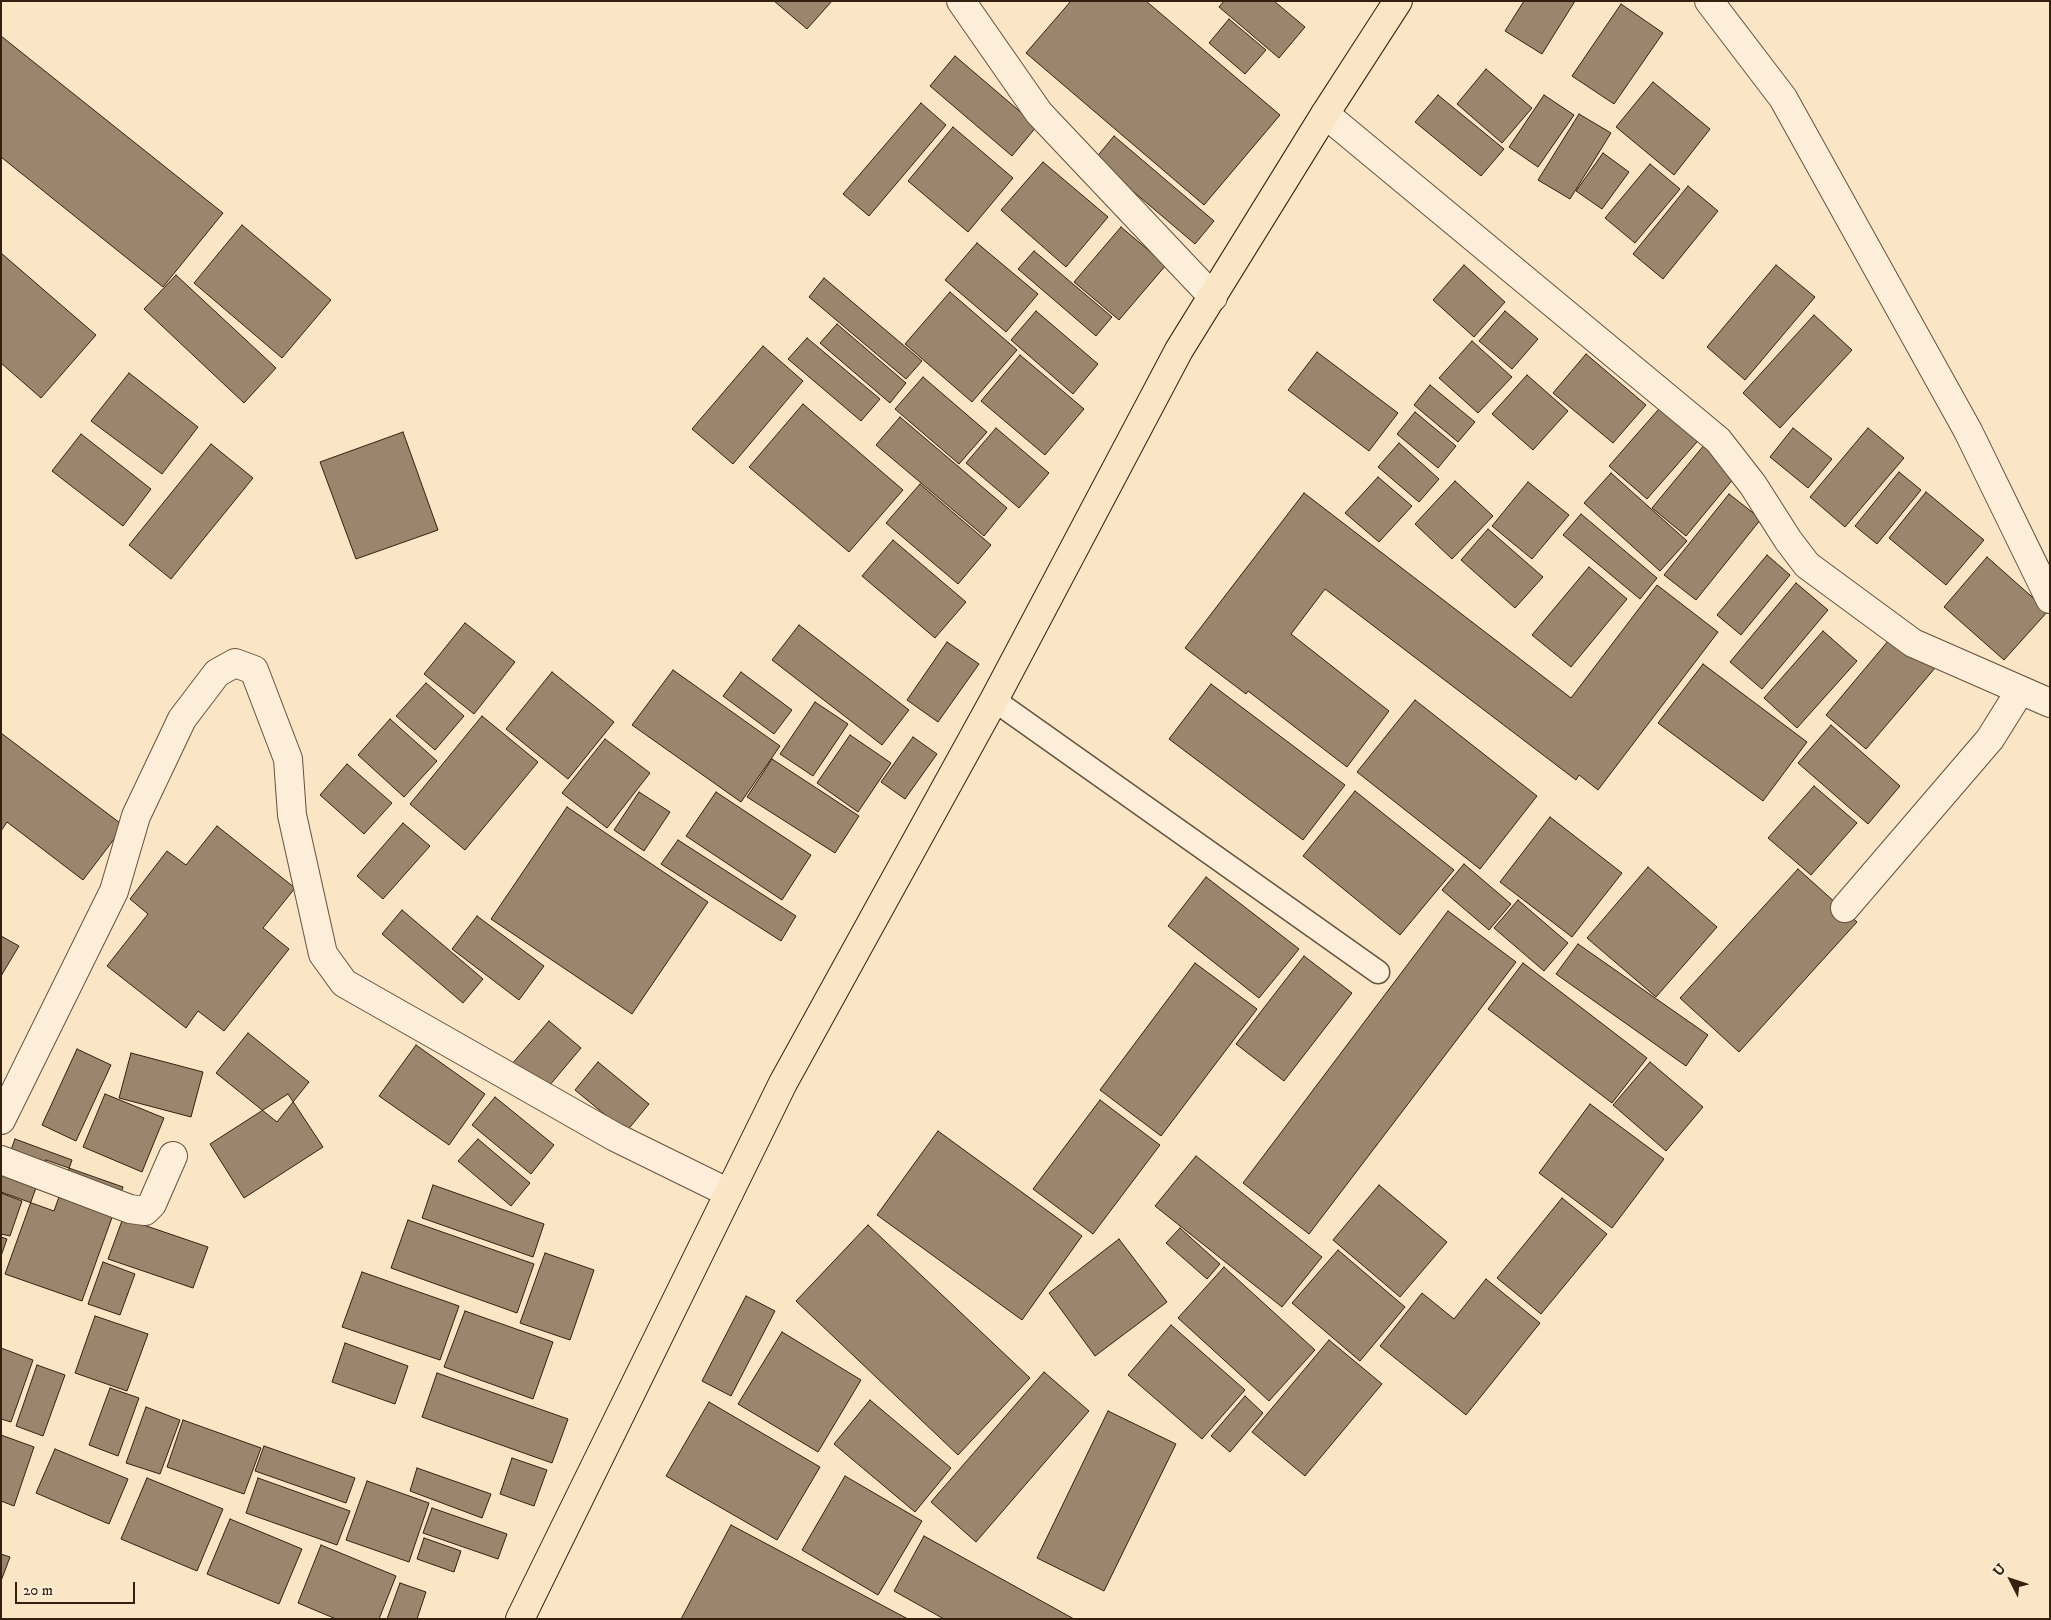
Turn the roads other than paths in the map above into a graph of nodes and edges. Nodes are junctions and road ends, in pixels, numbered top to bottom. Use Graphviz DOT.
graph roads {
  1 [pos="961,1"];
  2 [pos="1398,1"];
  3 [pos="1709,1"];
  4 [pos="1326,114"];
  5 [pos="1213,297"];
  6 [pos="2050,599"];
  7 [pos="2020,691"];
  8 [pos="994,700"];
  9 [pos="2050,703"];
  10 [pos="1844,908"];
  11 [pos="1378,972"];
  12 [pos="1,1120"];
  13 [pos="174,1156"];
  14 [pos="1,1160"];
  15 [pos="729,1193"];
  16 [pos="520,1619"];
  1 -- 5 [label="street"];
  2 -- 4 [label="highway"];
  3 -- 6 [label="street"];
  4 -- 5 [label="highway"];
  4 -- 7 [label="street"];
  5 -- 8 [label="highway"];
  7 -- 9 [label="street"];
  7 -- 10 [label="street"];
  8 -- 11 [label="lane"];
  8 -- 15 [label="highway"];
  12 -- 15 [label="street"];
  13 -- 14 [label="street"];
  15 -- 16 [label="highway"];
}
